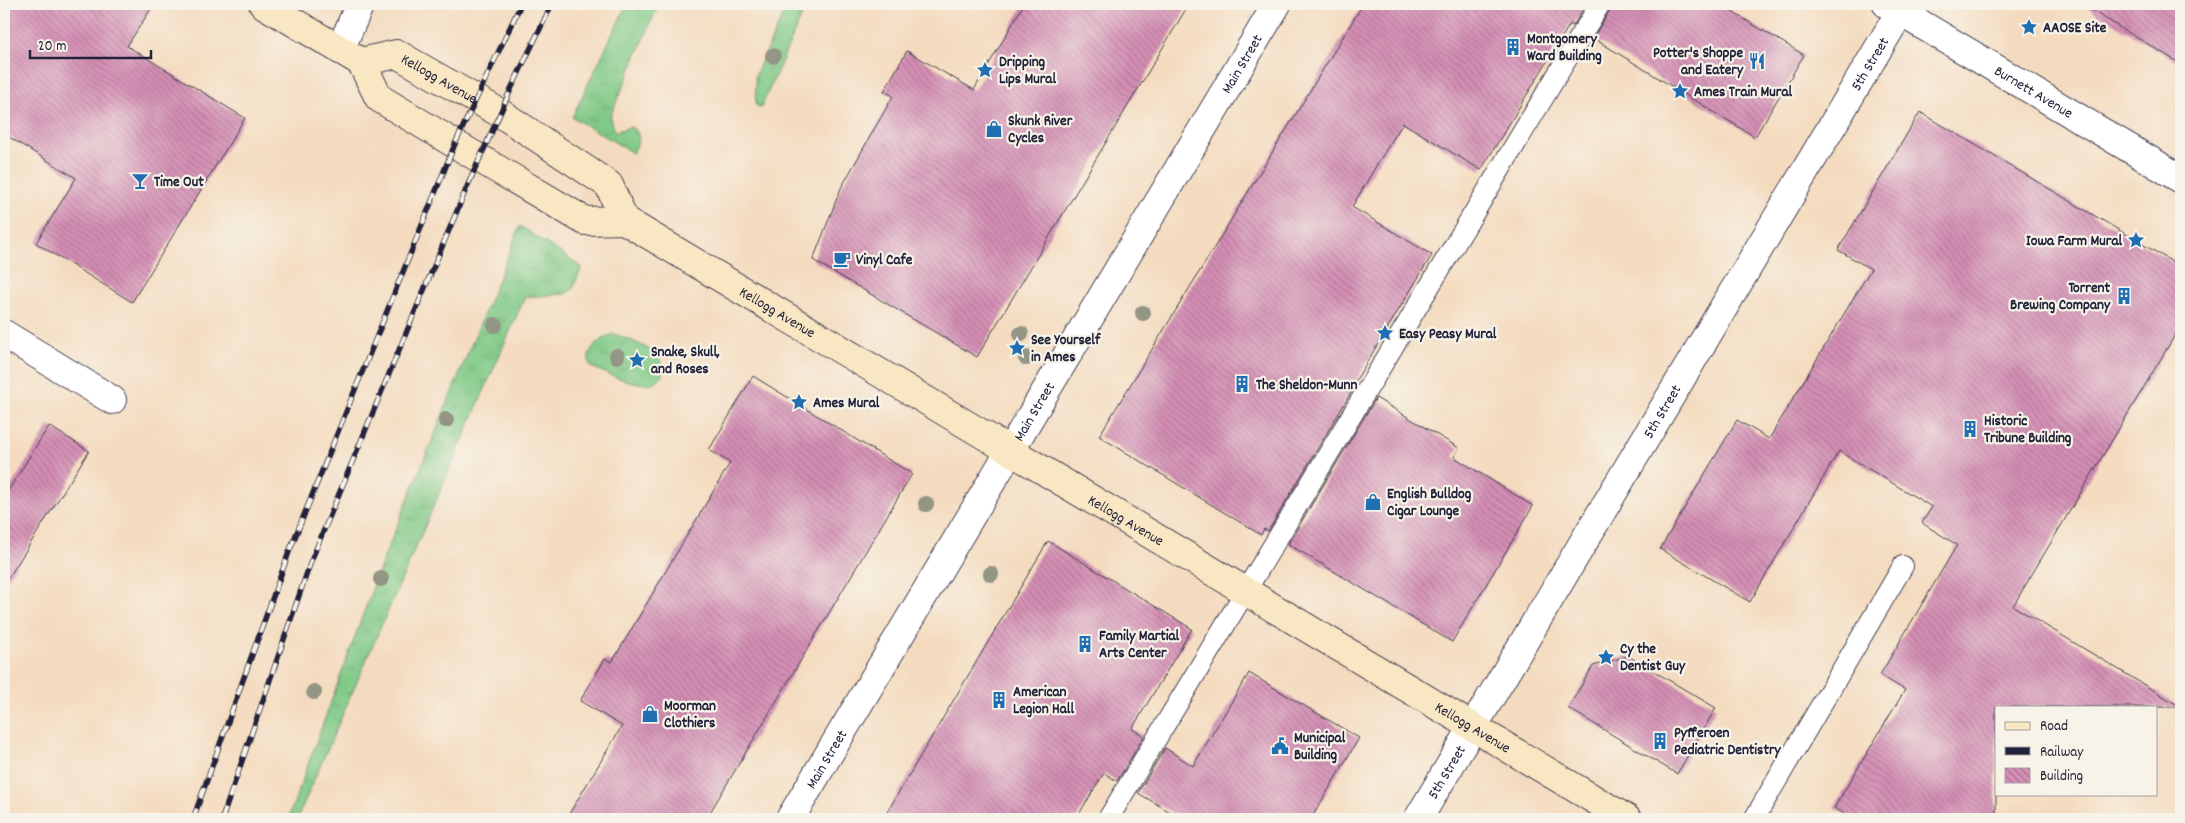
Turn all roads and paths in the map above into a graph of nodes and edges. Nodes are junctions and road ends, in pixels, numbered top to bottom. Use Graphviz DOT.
graph roads {
  1 [pos="263,4"];
  2 [pos="360,4"];
  3 [pos="1277,4"];
  4 [pos="1600,4"];
  5 [pos="1897,6"];
  6 [pos="351,56"];
  7 [pos="2181,179"];
  8 [pos="624,220"];
  9 [pos="4,334"];
  10 [pos="112,400"];
  11 [pos="1010,450"];
  12 [pos="1903,566"];
  13 [pos="1244,591"];
  14 [pos="1473,727"];
  15 [pos="790,819"];
  16 [pos="1108,819"];
  17 [pos="1418,819"];
  18 [pos="1627,819"];
  19 [pos="1754,819"];
  1 -- 6 [label="street"];
  2 -- 6 [label="street"];
  3 -- 11 [label="street, Main Street"];
  4 -- 13 [label="lane"];
  5 -- 7 [label="street, Burnett Avenue"];
  5 -- 14 [label="street, 5th Street"];
  6 -- 8 [label="street"];
  6 -- 8 [label="street, Kellogg Avenue"];
  8 -- 11 [label="street, Kellogg Avenue"];
  9 -- 10 [label="street"];
  11 -- 13 [label="street, Kellogg Avenue"];
  11 -- 15 [label="street, Main Street"];
  12 -- 19 [label="lane"];
  13 -- 14 [label="street, Kellogg Avenue"];
  13 -- 16 [label="lane"];
  14 -- 17 [label="street, 5th Street"];
  14 -- 18 [label="street, Kellogg Avenue"];
}
